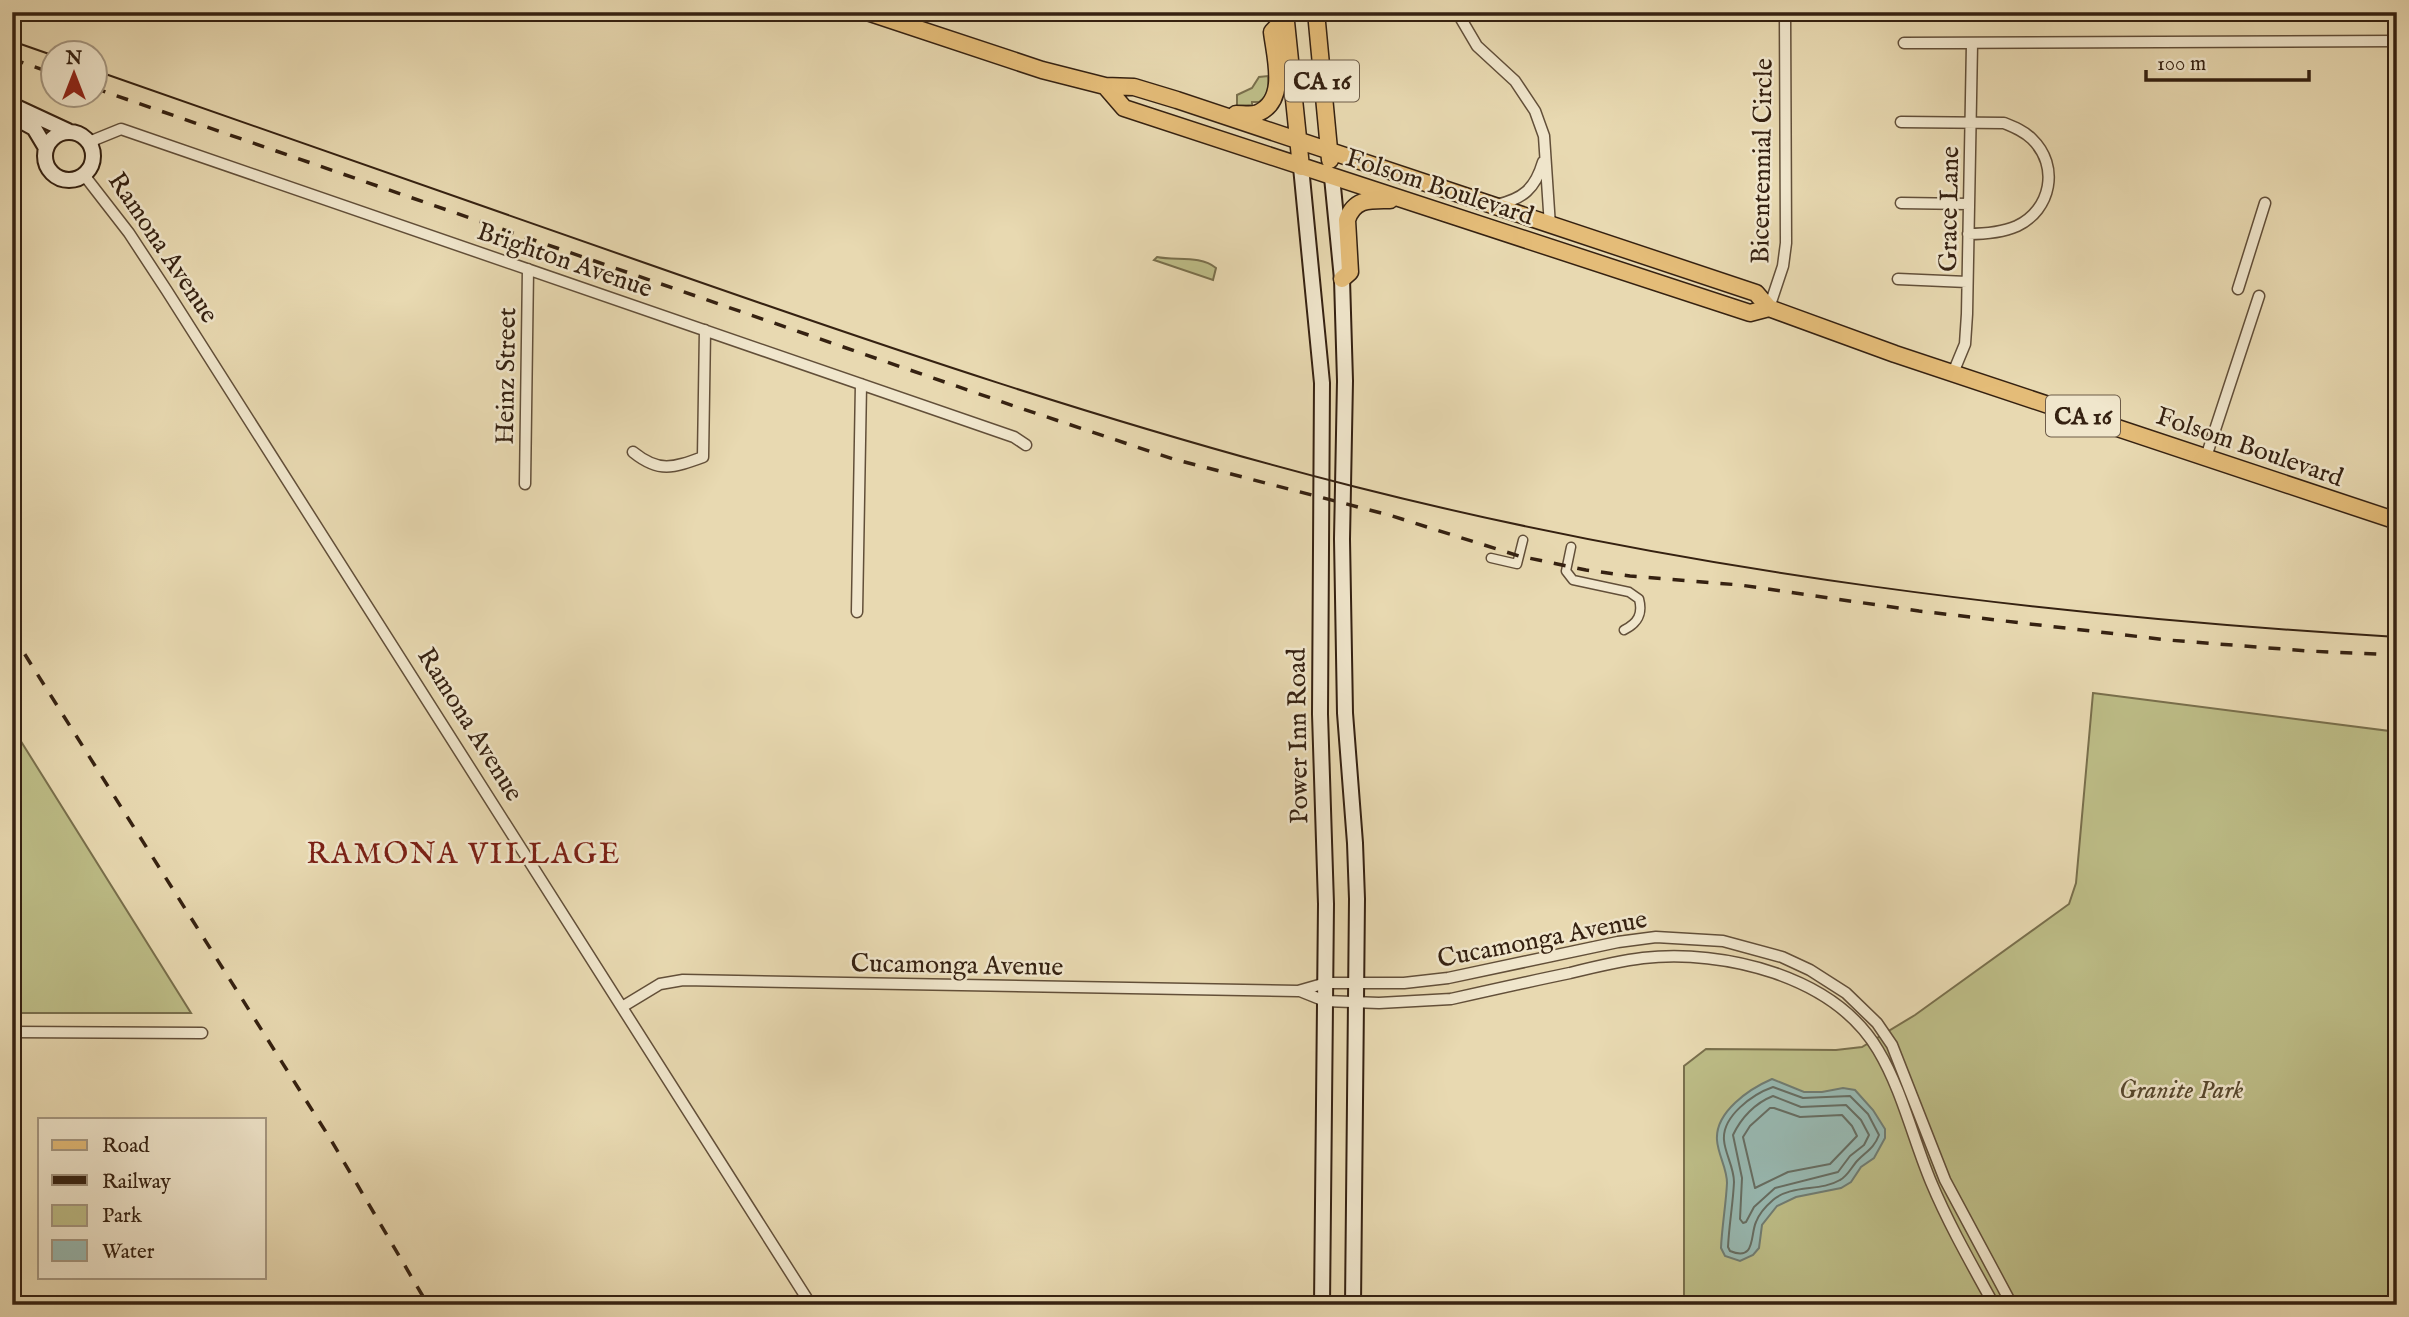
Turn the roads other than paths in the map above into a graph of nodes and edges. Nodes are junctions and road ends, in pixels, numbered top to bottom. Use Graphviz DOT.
graph roads {
  1 [pos="867,12"];
  2 [pos="1316,12"];
  3 [pos="1457,12"];
  4 [pos="1784,12"];
  5 [pos="1285,15"];
  6 [pos="2397,41"];
  7 [pos="1904,43"];
  8 [pos="1972,44"];
  9 [pos="1105,86"];
  10 [pos="12,106"];
  11 [pos="1217,114"];
  12 [pos="12,116"];
  13 [pos="1901,122"];
  14 [pos="1970,124"];
  15 [pos="68,131"];
  16 [pos="1298,140"];
  17 [pos="89,142"];
  18 [pos="46,148"];
  19 [pos="1329,151"];
  20 [pos="1546,151"];
  21 [pos="1301,167"];
  22 [pos="84,175"];
  23 [pos="1332,177"];
  24 [pos="1405,201"];
  25 [pos="1901,203"];
  26 [pos="2265,203"];
  27 [pos="1969,204"];
  28 [pos="1493,206"];
  29 [pos="1550,226"];
  30 [pos="1968,234"];
  31 [pos="528,269"];
  32 [pos="1342,279"];
  33 [pos="1898,279"];
  34 [pos="1967,282"];
  35 [pos="2238,289"];
  36 [pos="2259,296"];
  37 [pos="1769,308"];
  38 [pos="705,330"];
  39 [pos="1953,373"];
  40 [pos="861,384"];
  41 [pos="1026,444"];
  42 [pos="633,452"];
  43 [pos="2206,457"];
  44 [pos="525,484"];
  45 [pos="2397,522"];
  46 [pos="1523,540"];
  47 [pos="1571,547"];
  48 [pos="1491,558"];
  49 [pos="856,612"];
  50 [pos="1624,630"];
  51 [pos="1326,983"];
  52 [pos="1356,983"];
  53 [pos="1298,991"];
  54 [pos="1325,1001"];
  55 [pos="1356,1002"];
  56 [pos="622,1007"];
  57 [pos="12,1032"];
  58 [pos="202,1033"];
  59 [pos="811,1305"];
  60 [pos="1322,1305"];
  61 [pos="1353,1305"];
  62 [pos="1994,1305"];
  63 [pos="2012,1305"];
  1 -- 9 [label="main road, Folsom Boulevard"];
  2 -- 19 [label="main road, CA 16"];
  3 -- 20 [label="street"];
  4 -- 37 [label="street, Bicentennial Circle"];
  5 -- 11 [label="main road"];
  5 -- 16 [label="main road, CA 16"];
  6 -- 8 [label="street"];
  7 -- 8 [label="street"];
  8 -- 14 [label="street, Grace Lane"];
  9 -- 11 [label="main road, Folsom Boulevard"];
  9 -- 21 [label="main road, Folsom Boulevard"];
  10 -- 15 [label="main road"];
  11 -- 16 [label="main road, Folsom Boulevard"];
  12 -- 18 [label="main road, Ramona Avenue"];
  13 -- 14 [label="street"];
  14 -- 27 [label="street, Grace Lane"];
  14 -- 30 [label="street"];
  15 -- 17 [label="main road"];
  15 -- 18 [label="main road"];
  16 -- 19 [label="main road, Folsom Boulevard"];
  16 -- 21 [label="main road, CA 16"];
  17 -- 22 [label="main road, Ramona Avenue"];
  17 -- 31 [label="street, Brighton Avenue"];
  18 -- 22 [label="main road, Ramona Avenue"];
  19 -- 23 [label="main road"];
  19 -- 28 [label="main road, Folsom Boulevard / CA 16"];
  20 -- 28 [label="street"];
  20 -- 29 [label="street"];
  21 -- 23 [label="main road, Folsom Boulevard / CA 16"];
  21 -- 51 [label="main road, Power Inn Road"];
  22 -- 56 [label="street, Ramona Avenue"];
  23 -- 24 [label="main road, Folsom Boulevard / CA 16"];
  23 -- 32 [label="main road, Power Inn Road"];
  24 -- 32 [label="main road"];
  24 -- 37 [label="main road, Folsom Boulevard / CA 16"];
  25 -- 27 [label="street"];
  26 -- 35 [label="street"];
  27 -- 30 [label="street, Grace Lane"];
  28 -- 29 [label="main road, Folsom Boulevard / CA 16"];
  29 -- 37 [label="main road, Folsom Boulevard / CA 16"];
  30 -- 34 [label="street, Grace Lane"];
  31 -- 38 [label="street, Brighton Avenue"];
  31 -- 44 [label="street, Heinz Street"];
  32 -- 52 [label="main road, Power Inn Road"];
  33 -- 34 [label="street"];
  34 -- 39 [label="street, Grace Lane"];
  36 -- 43 [label="street"];
  37 -- 39 [label="main road, Folsom Boulevard / CA 16"];
  38 -- 40 [label="street, Brighton Avenue"];
  38 -- 42 [label="street"];
  39 -- 43 [label="main road, Folsom Boulevard / CA 16"];
  40 -- 41 [label="street, Brighton Avenue"];
  40 -- 49 [label="street"];
  43 -- 45 [label="main road, Folsom Boulevard / CA 16"];
  46 -- 48 [label="street"];
  47 -- 50 [label="street"];
  51 -- 52 [label="street, Cucamonga Avenue"];
  51 -- 53 [label="street, Cucamonga Avenue"];
  51 -- 54 [label="main road, Power Inn Road"];
  52 -- 55 [label="main road, Power Inn Road"];
  52 -- 63 [label="street, Cucamonga Avenue"];
  53 -- 54 [label="street, Cucamonga Avenue"];
  53 -- 56 [label="street, Cucamonga Avenue"];
  54 -- 55 [label="street, Cucamonga Avenue"];
  54 -- 60 [label="main road, Power Inn Road"];
  55 -- 61 [label="main road, Power Inn Road"];
  55 -- 62 [label="street, Cucamonga Avenue"];
  56 -- 59 [label="street, Ramona Avenue"];
  57 -- 58 [label="street"];
}
